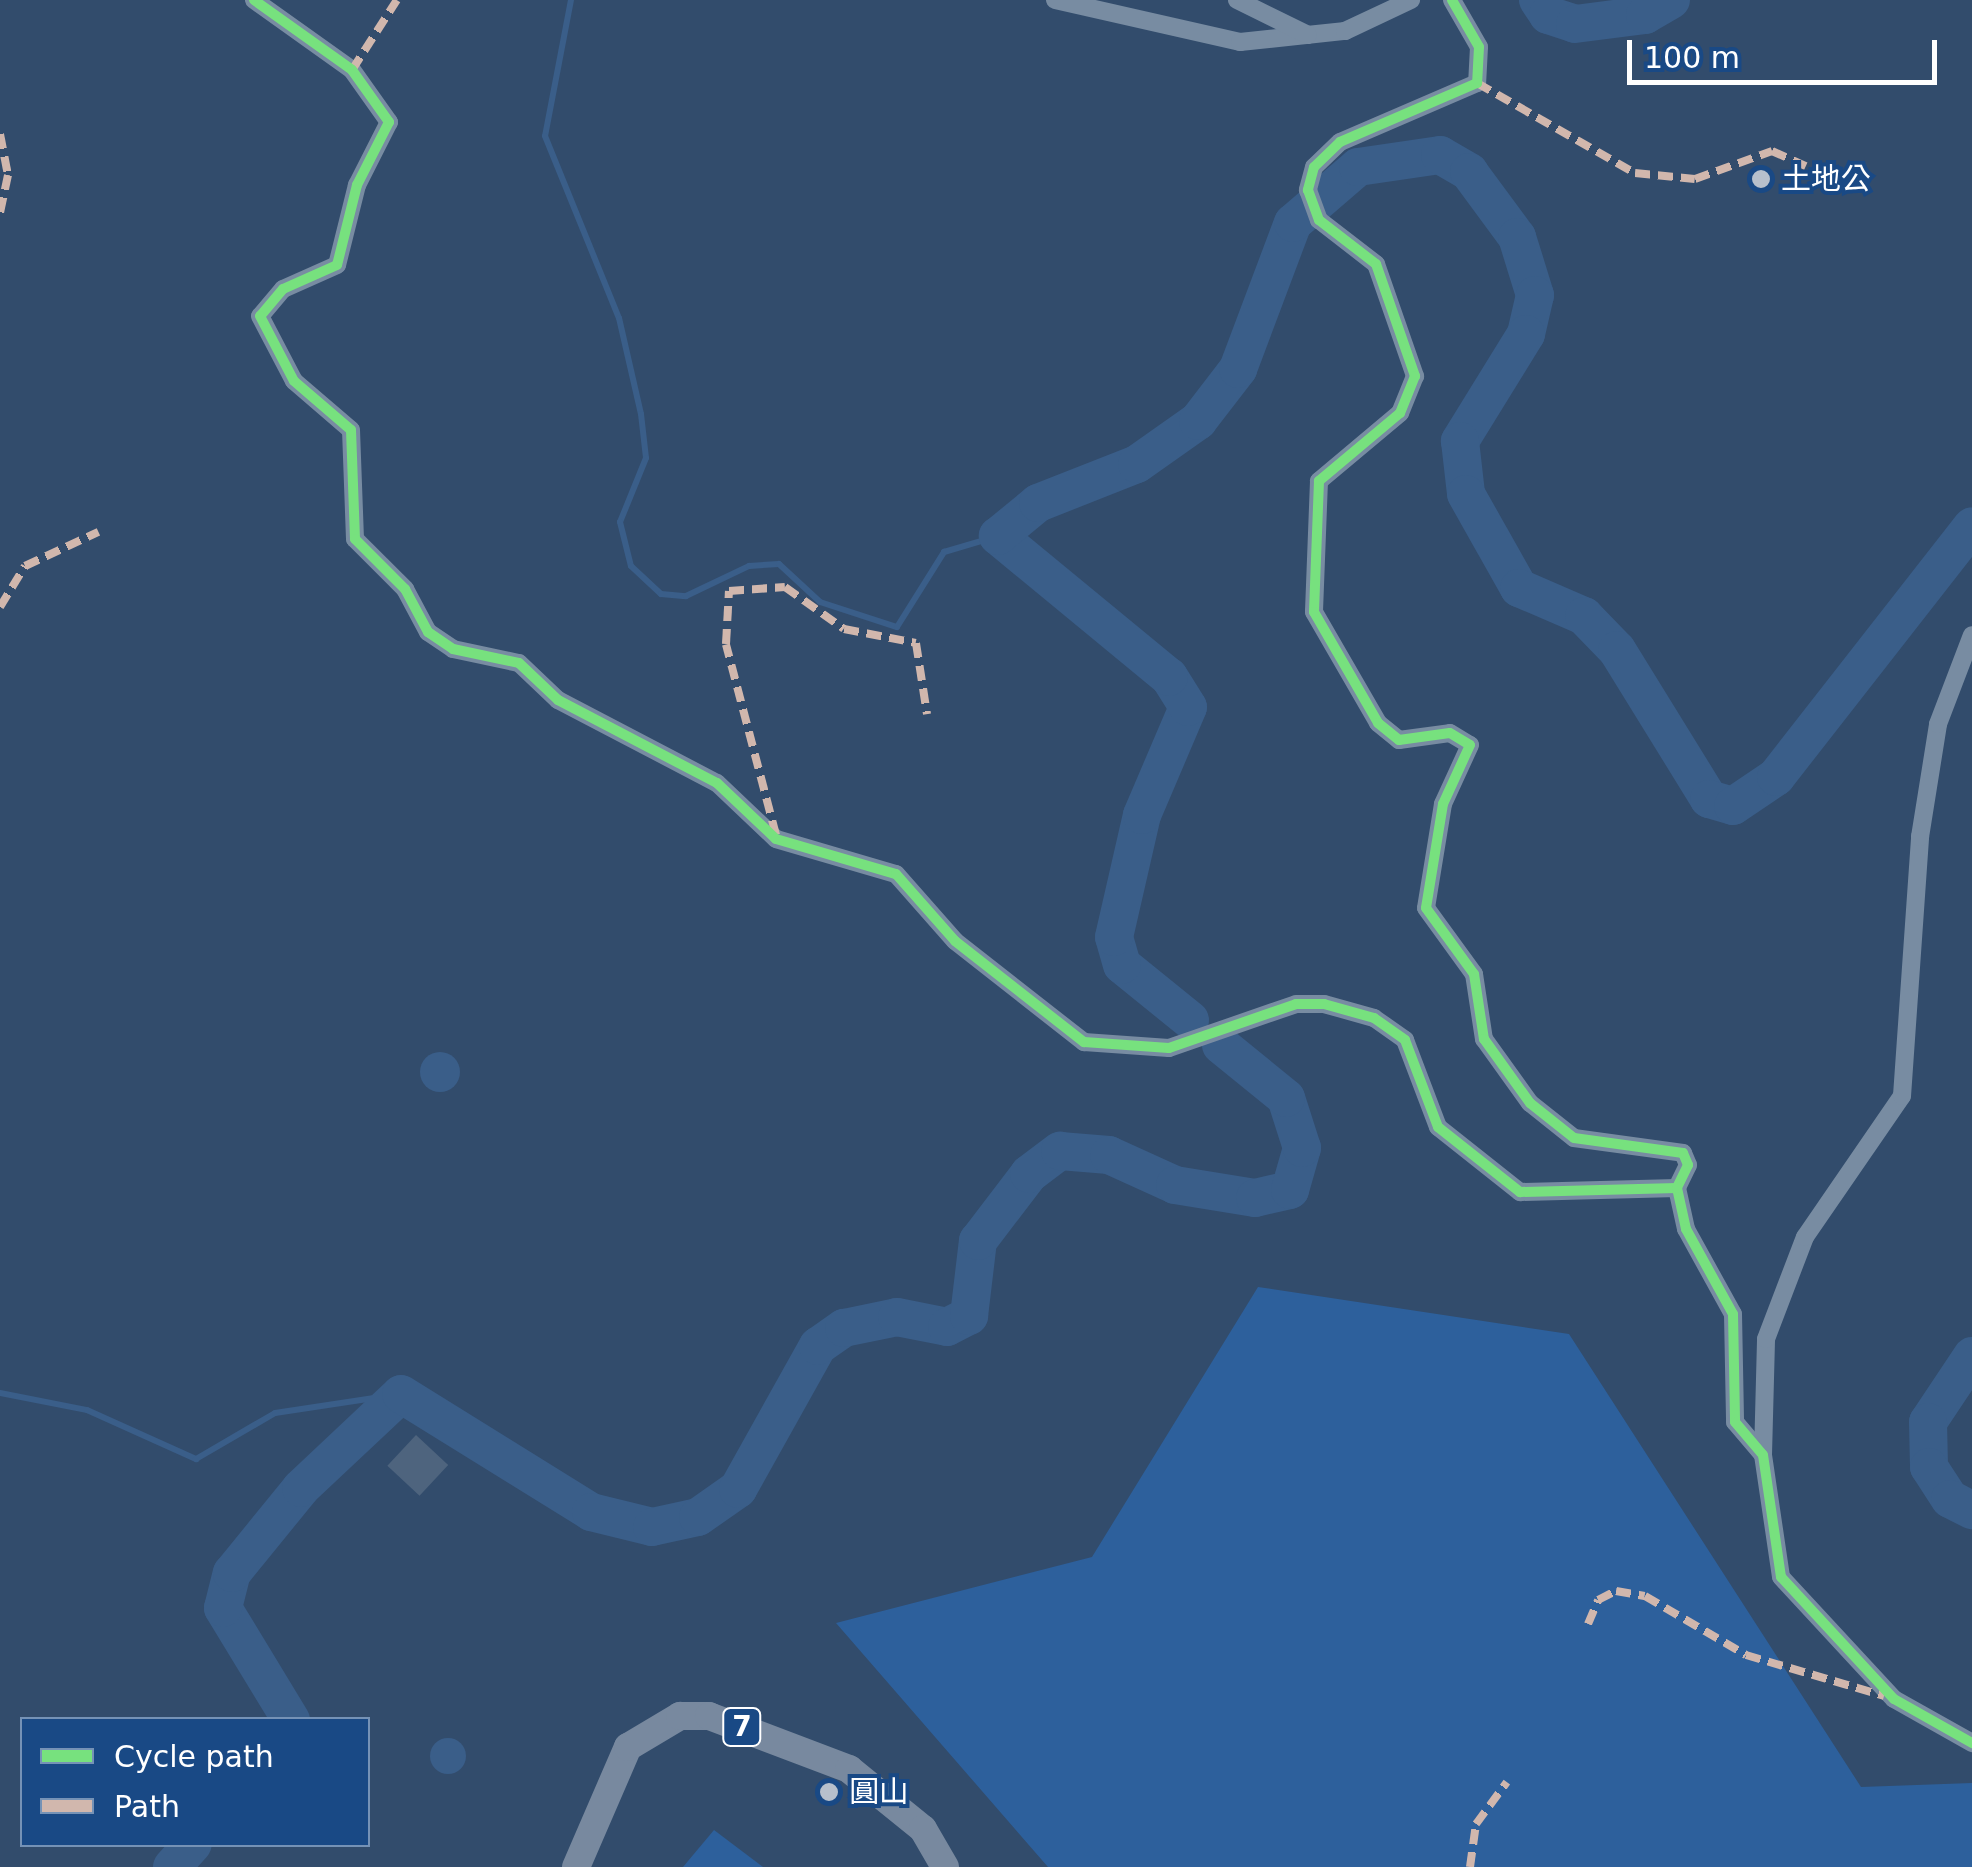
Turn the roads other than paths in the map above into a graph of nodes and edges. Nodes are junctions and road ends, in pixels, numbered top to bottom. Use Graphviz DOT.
graph roads {
  1 [pos="254,0"];
  2 [pos="1055,0"];
  3 [pos="1237,0"];
  4 [pos="1411,0"];
  5 [pos="1452,0"];
  6 [pos="1314,36"];
  7 [pos="1972,635"];
  8 [pos="1677,1188"];
  9 [pos="1763,1455"];
  10 [pos="1972,1743"];
  11 [pos="576,1867"];
  12 [pos="945,1867"];
  1 -- 8 [label="street"];
  2 -- 6 [label="street"];
  3 -- 6 [label="street"];
  4 -- 6 [label="street"];
  5 -- 8 [label="street"];
  7 -- 9 [label="street"];
  8 -- 9 [label="street"];
  9 -- 10 [label="street"];
  11 -- 12 [label="main road, 7"];
}
